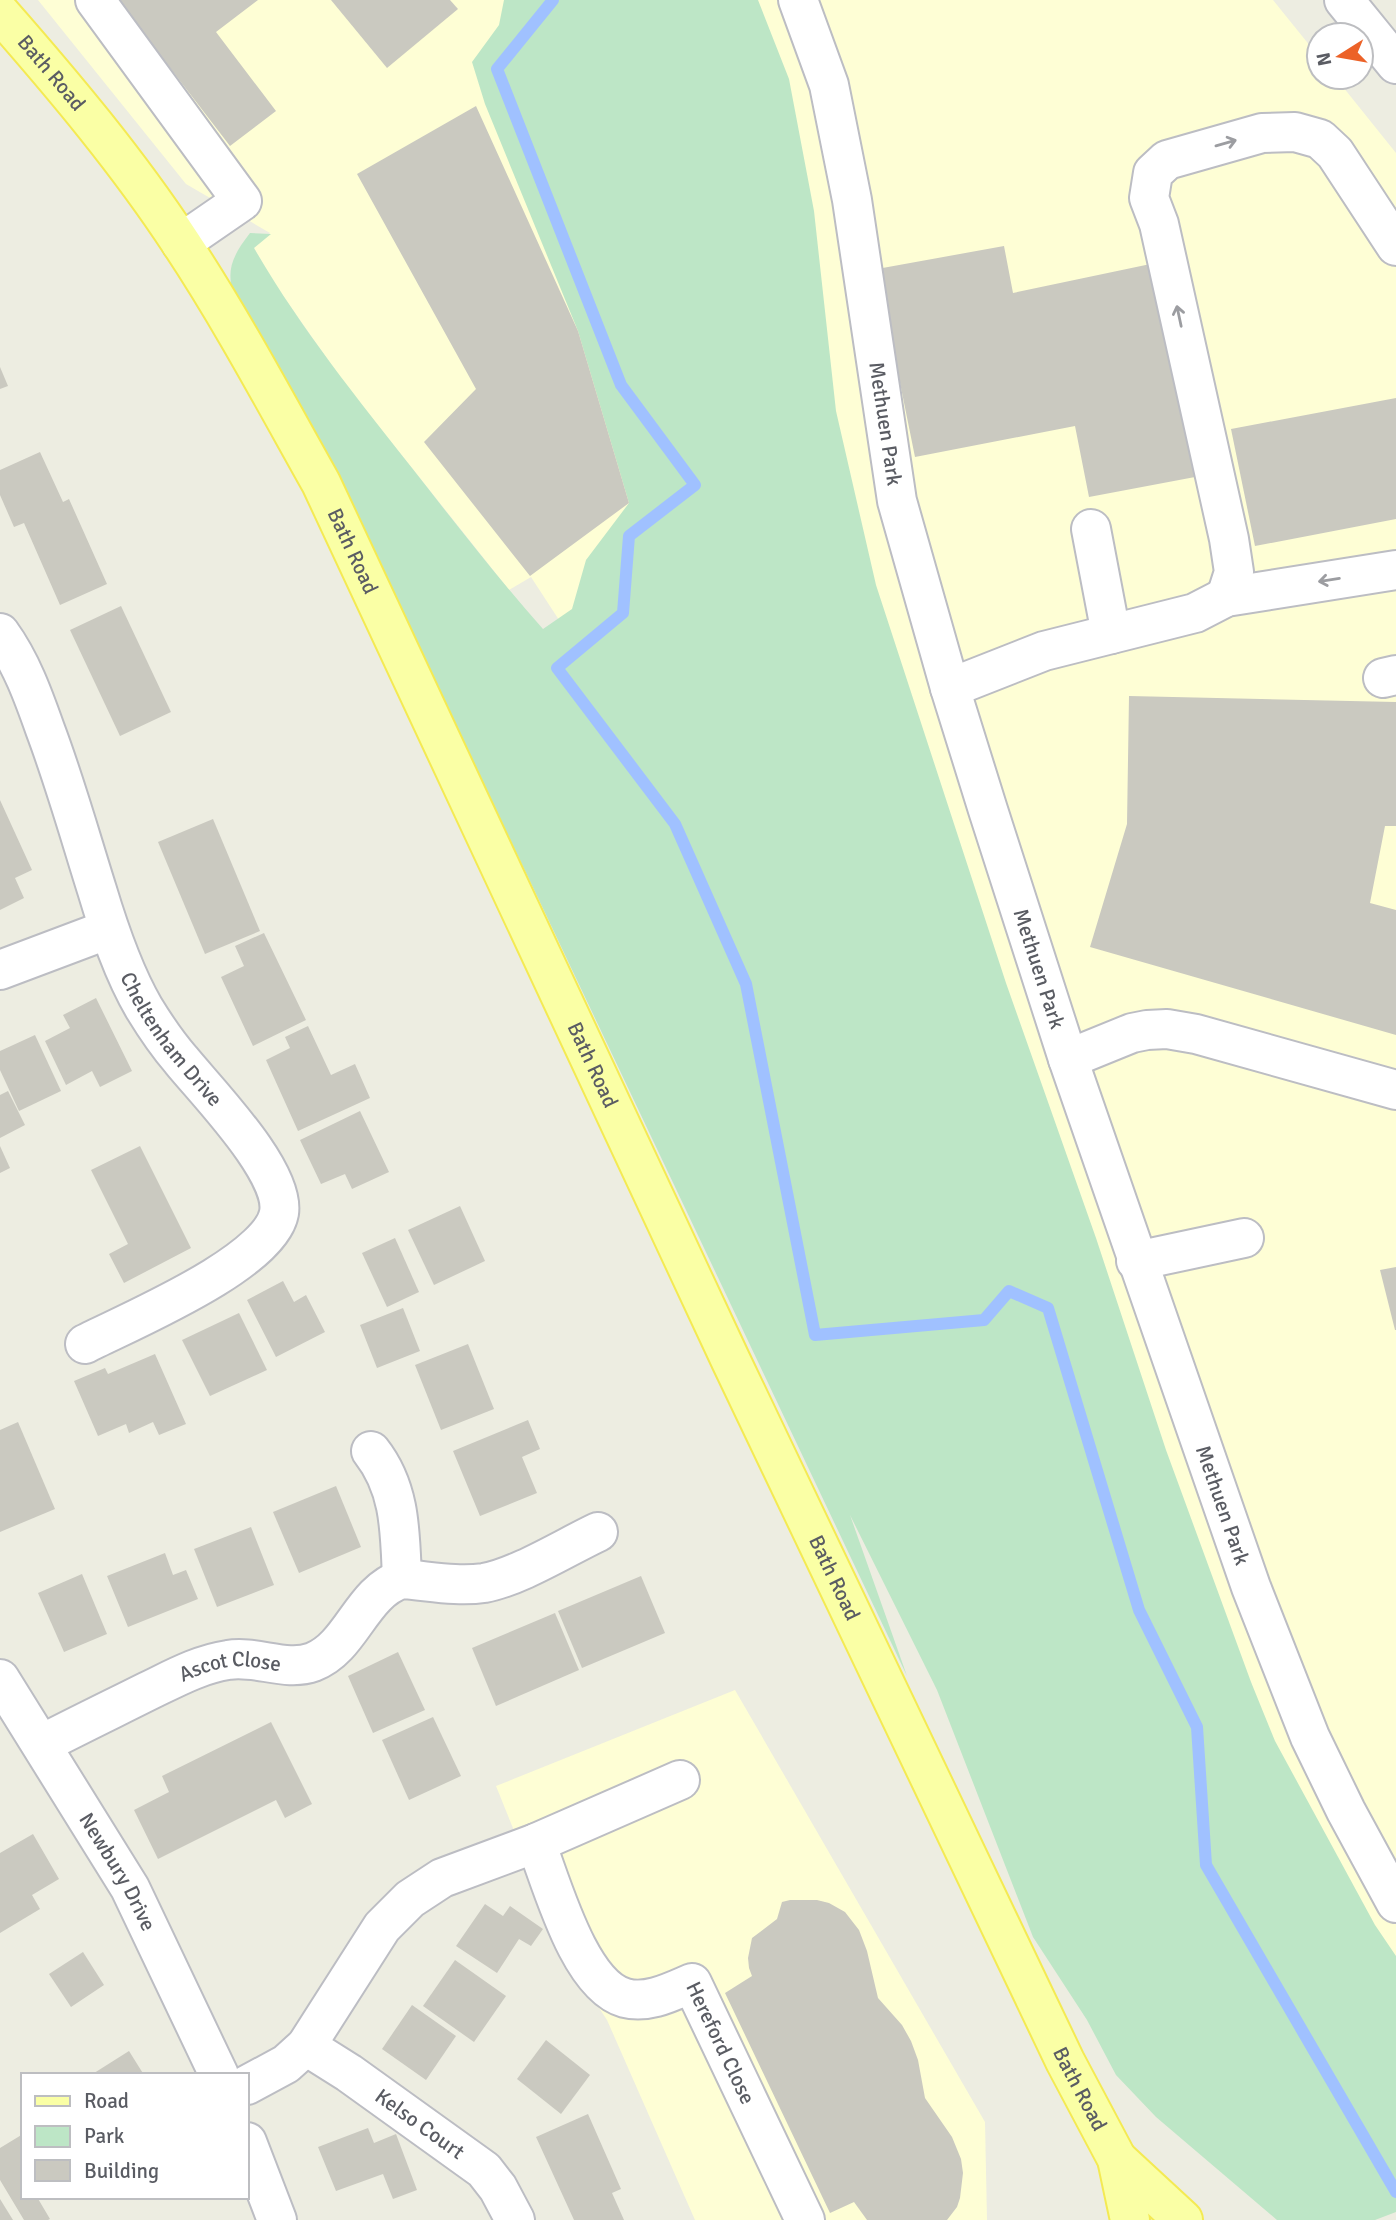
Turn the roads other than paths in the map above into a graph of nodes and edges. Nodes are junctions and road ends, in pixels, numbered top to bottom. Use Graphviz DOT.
graph roads {
  1 [pos="95,0"];
  2 [pos="798,0"];
  3 [pos="1344,0"];
  4 [pos="0,13"];
  5 [pos="1396,64"];
  6 [pos="181,243"];
  7 [pos="1396,246"];
  8 [pos="1091,529"];
  9 [pos="1396,570"];
  10 [pos="1226,597"];
  11 [pos="0,633"];
  12 [pos="1111,634"];
  13 [pos="950,688"];
  14 [pos="109,929"];
  15 [pos="0,970"];
  16 [pos="1068,1059"];
  17 [pos="1396,1090"];
  18 [pos="1244,1238"];
  19 [pos="1136,1261"];
  20 [pos="85,1344"];
  21 [pos="371,1451"];
  22 [pos="598,1532"];
  23 [pos="402,1579"];
  24 [pos="0,1679"];
  25 [pos="42,1744"];
  26 [pos="680,1780"];
  27 [pos="536,1843"];
  28 [pos="1396,1903"];
  29 [pos="306,2046"];
  30 [pos="218,2073"];
  31 [pos="248,2084"];
  32 [pos="248,2144"];
  33 [pos="1118,2159"];
  34 [pos="277,2220"];
  35 [pos="515,2220"];
  36 [pos="805,2220"];
  37 [pos="1130,2220"];
  38 [pos="1183,2220"];
  1 -- 6 [label="street"];
  2 -- 13 [label="street, Methuen Park"];
  3 -- 5 [label="street"];
  4 -- 6 [label="main road, Bath Road"];
  6 -- 33 [label="main road, Bath Road"];
  10 -- 7 [label="street, one-way"];
  8 -- 12 [label="street"];
  9 -- 10 [label="street, one-way"];
  10 -- 12 [label="street"];
  11 -- 14 [label="street, Cheltenham Drive"];
  12 -- 13 [label="street"];
  13 -- 16 [label="street, Methuen Park"];
  14 -- 15 [label="street"];
  14 -- 20 [label="street, Cheltenham Drive"];
  16 -- 17 [label="street"];
  16 -- 19 [label="street, Methuen Park"];
  18 -- 19 [label="street"];
  19 -- 28 [label="street, Methuen Park"];
  21 -- 23 [label="street"];
  22 -- 23 [label="street"];
  23 -- 25 [label="street, Ascot Close"];
  24 -- 25 [label="street, Newbury Drive"];
  25 -- 30 [label="street, Newbury Drive"];
  26 -- 27 [label="street"];
  27 -- 29 [label="street"];
  27 -- 36 [label="street, Hereford Close"];
  29 -- 31 [label="street"];
  29 -- 35 [label="street, Kelso Court"];
  32 -- 34 [label="street"];
  33 -- 37 [label="main road, Bath Road"];
  33 -- 38 [label="main road, Bath Road"];
}
